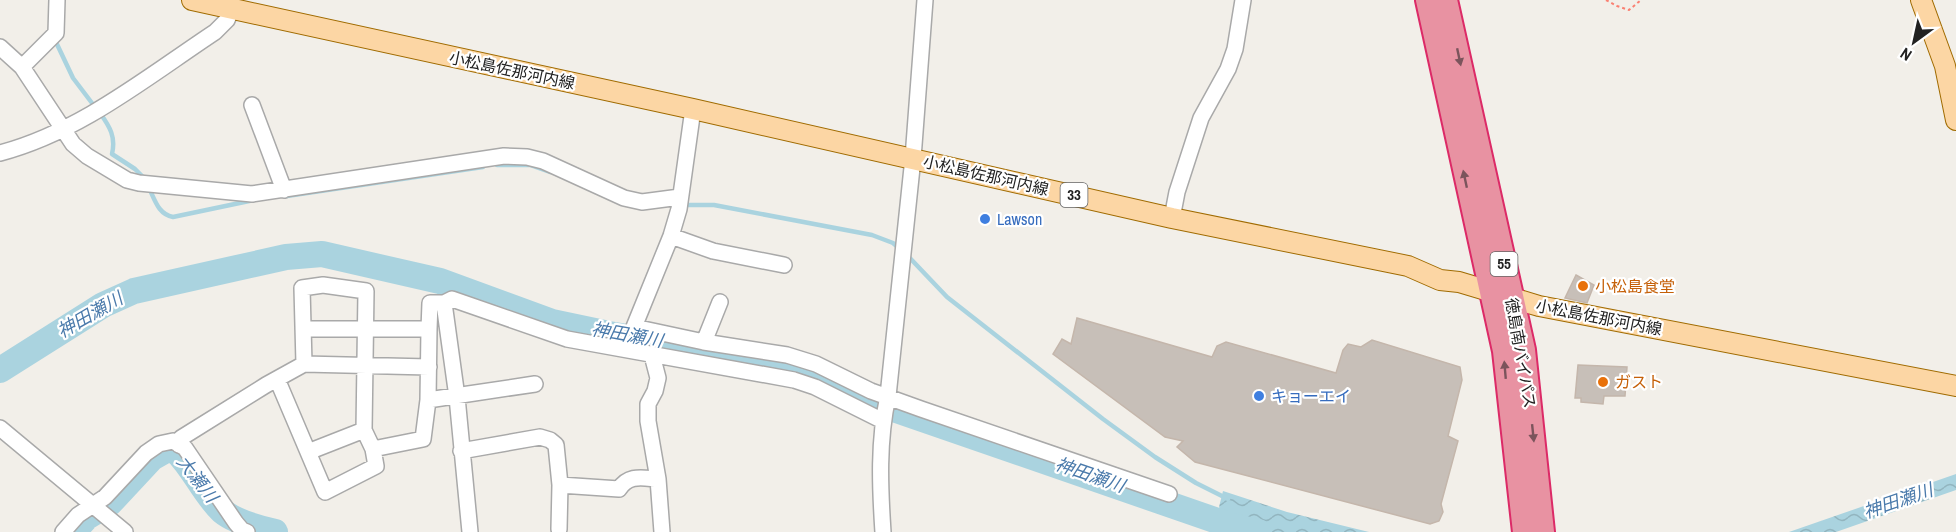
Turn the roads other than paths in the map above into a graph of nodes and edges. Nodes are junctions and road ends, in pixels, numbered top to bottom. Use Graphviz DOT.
graph roads {
  1 [pos="57,0"];
  2 [pos="192,0"];
  3 [pos="925,0"];
  4 [pos="1243,0"];
  5 [pos="1427,0"];
  6 [pos="1446,0"];
  7 [pos="1921,0"];
  8 [pos="256,7"];
  9 [pos="232,9"];
  10 [pos="0,47"];
  11 [pos="22,67"];
  12 [pos="252,105"];
  13 [pos="693,109"];
  14 [pos="1956,120"];
  15 [pos="65,130"];
  16 [pos="0,153"];
  17 [pos="913,158"];
  18 [pos="284,190"];
  19 [pos="680,202"];
  20 [pos="1172,218"];
  21 [pos="671,237"];
  22 [pos="784,265"];
  23 [pos="1489,291"];
  24 [pos="1512,298"];
  25 [pos="720,302"];
  26 [pos="444,303"];
  27 [pos="303,329"];
  28 [pos="365,329"];
  29 [pos="429,329"];
  30 [pos="704,342"];
  31 [pos="652,355"];
  32 [pos="304,364"];
  33 [pos="364,366"];
  34 [pos="429,367"];
  35 [pos="277,379"];
  36 [pos="535,384"];
  37 [pos="1956,386"];
  38 [pos="457,397"];
  39 [pos="428,400"];
  40 [pos="885,409"];
  41 [pos="0,428"];
  42 [pos="364,430"];
  43 [pos="179,444"];
  44 [pos="373,449"];
  45 [pos="461,451"];
  46 [pos="308,452"];
  47 [pos="658,479"];
  48 [pos="560,485"];
  49 [pos="1169,494"];
  50 [pos="97,508"];
  51 [pos="238,522"];
  52 [pos="560,529"];
  53 [pos="63,532"];
  54 [pos="125,532"];
  55 [pos="470,532"];
  56 [pos="662,532"];
  57 [pos="883,532"];
  58 [pos="1524,532"];
  59 [pos="1543,532"];
  1 -- 11 [label="street"];
  2 -- 9 [label="main road, 小松島佐那河内線 / 33"];
  3 -- 17 [label="street"];
  4 -- 20 [label="street"];
  23 -- 5 [label="highway, 徳島南バイパス / 55, one-way"];
  6 -- 24 [label="highway, 徳島南バイパス / 55, one-way"];
  7 -- 14 [label="main road"];
  8 -- 9 [label="main road, 小松島佐那河内線 / 33"];
  8 -- 13 [label="main road, 小松島佐那河内線 / 33"];
  9 -- 15 [label="street"];
  10 -- 11 [label="street"];
  11 -- 15 [label="street"];
  12 -- 18 [label="street"];
  13 -- 17 [label="main road, 小松島佐那河内線 / 33"];
  13 -- 19 [label="street"];
  15 -- 16 [label="street"];
  15 -- 18 [label="street"];
  17 -- 20 [label="main road, 小松島佐那河内線 / 33"];
  17 -- 40 [label="street"];
  18 -- 19 [label="street"];
  19 -- 21 [label="street"];
  20 -- 23 [label="main road, 小松島佐那河内線 / 33"];
  21 -- 22 [label="street"];
  21 -- 30 [label="street"];
  23 -- 24 [label="main road, 小松島佐那河内線 / 33"];
  58 -- 23 [label="highway, 徳島南バイパス / 55, one-way"];
  24 -- 37 [label="main road, 小松島佐那河内線 / 33"];
  24 -- 59 [label="highway, 徳島南バイパス / 55, one-way"];
  25 -- 30 [label="street"];
  26 -- 29 [label="street"];
  26 -- 31 [label="street"];
  26 -- 38 [label="street"];
  27 -- 28 [label="street"];
  27 -- 28 [label="street"];
  27 -- 32 [label="street"];
  28 -- 29 [label="street"];
  28 -- 33 [label="street"];
  29 -- 34 [label="street"];
  30 -- 40 [label="street"];
  31 -- 40 [label="street"];
  31 -- 47 [label="street"];
  32 -- 33 [label="street"];
  32 -- 35 [label="street"];
  33 -- 34 [label="street"];
  33 -- 42 [label="street"];
  34 -- 39 [label="street"];
  35 -- 43 [label="street"];
  35 -- 46 [label="street"];
  36 -- 38 [label="street"];
  38 -- 39 [label="street"];
  38 -- 45 [label="street"];
  39 -- 44 [label="street"];
  40 -- 49 [label="street"];
  40 -- 57 [label="street"];
  41 -- 50 [label="street"];
  42 -- 44 [label="street"];
  42 -- 46 [label="street"];
  43 -- 50 [label="street"];
  43 -- 51 [label="street"];
  44 -- 46 [label="street"];
  45 -- 48 [label="street"];
  45 -- 55 [label="street"];
  47 -- 48 [label="street"];
  47 -- 56 [label="street"];
  48 -- 52 [label="street"];
  50 -- 53 [label="street"];
  50 -- 54 [label="street"];
}
